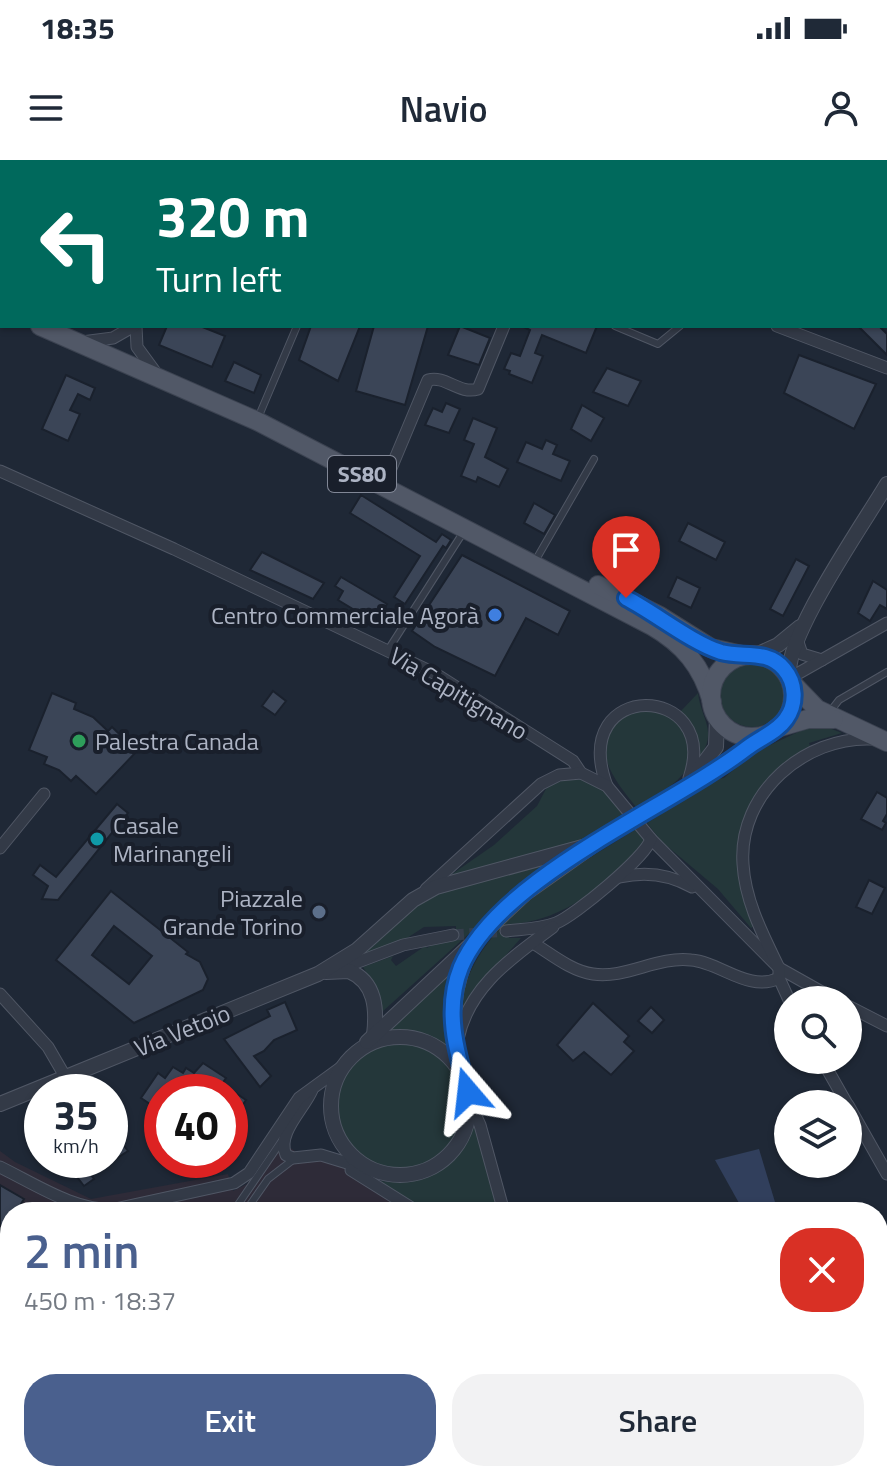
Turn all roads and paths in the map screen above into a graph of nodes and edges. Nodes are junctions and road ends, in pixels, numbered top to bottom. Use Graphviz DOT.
graph roads {
  1 [pos="45,328"];
  2 [pos="131,328"];
  3 [pos="135,328"];
  4 [pos="296,328"];
  5 [pos="503,328"];
  6 [pos="620,328"];
  7 [pos="678,328"];
  8 [pos="782,328"];
  9 [pos="80,342"];
  10 [pos="887,368"];
  11 [pos="160,376"];
  12 [pos="257,421"];
  13 [pos="594,459"];
  14 [pos="0,471"];
  15 [pos="887,484"];
  16 [pos="384,485"];
  17 [pos="466,528"];
  18 [pos="538,565"];
  19 [pos="887,623"];
  20 [pos="804,624"];
  21 [pos="797,639"];
  22 [pos="388,650"];
  23 [pos="754,655"];
  24 [pos="823,660"];
  25 [pos="887,672"];
  26 [pos="790,678"];
  27 [pos="714,709"];
  28 [pos="834,717"];
  29 [pos="772,731"];
  30 [pos="885,741"];
  31 [pos="581,773"];
  32 [pos="607,786"];
  33 [pos="680,790"];
  34 [pos="44,794"];
  35 [pos="651,839"];
  36 [pos="590,845"];
  37 [pos="0,848"];
  38 [pos="616,879"];
  39 [pos="707,896"];
  40 [pos="413,900"];
  41 [pos="560,922"];
  42 [pos="759,924"];
  43 [pos="506,931"];
  44 [pos="453,935"];
  45 [pos="748,936"];
  46 [pos="477,937"];
  47 [pos="533,943"];
  48 [pos="336,970"];
  49 [pos="779,973"];
  50 [pos="318,974"];
  51 [pos="784,986"];
  52 [pos="806,986"];
  53 [pos="0,994"];
  54 [pos="862,1013"];
  55 [pos="887,1026"];
  56 [pos="374,1035"];
  57 [pos="456,1051"];
  58 [pos="356,1052"];
  59 [pos="343,1066"];
  60 [pos="64,1074"];
  61 [pos="76,1074"];
  62 [pos="461,1074"];
  63 [pos="314,1085"];
  64 [pos="24,1095"];
  65 [pos="469,1101"];
  66 [pos="0,1104"];
  67 [pos="862,1130"];
  68 [pos="284,1137"];
  69 [pos="302,1157"];
  70 [pos="344,1158"];
  71 [pos="0,1167"];
  72 [pos="364,1169"];
  73 [pos="887,1174"];
  74 [pos="375,1185"];
  75 [pos="74,1202"];
  76 [pos="147,1202"];
  77 [pos="240,1202"];
  78 [pos="252,1202"];
  79 [pos="400,1202"];
  80 [pos="501,1202"];
  1 -- 9 [label="main road, SS80"];
  2 -- 9 [label="street"];
  3 -- 11 [label="street"];
  4 -- 12 [label="lane"];
  5 -- 16 [label="street"];
  6 -- 7 [label="lane"];
  8 -- 10 [label="street"];
  9 -- 11 [label="main road, SS80"];
  11 -- 12 [label="main road, SS80"];
  12 -- 16 [label="main road, SS80"];
  13 -- 18 [label="lane"];
  14 -- 22 [label="street, Via Capitignano"];
  15 -- 20 [label="street"];
  16 -- 17 [label="main road, SS80"];
  17 -- 18 [label="main road, SS80"];
  17 -- 22 [label="lane"];
  18 -- 23 [label="main road, SS80"];
  18 -- 27 [label="main road, SS80"];
  19 -- 24 [label="street"];
  20 -- 21 [label="street"];
  20 -- 23 [label="street"];
  21 -- 24 [label="street"];
  21 -- 26 [label="street"];
  22 -- 31 [label="street, Via Capitignano"];
  23 -- 26 [label="main road, SS80"];
  23 -- 27 [label="main road"];
  24 -- 26 [label="street"];
  25 -- 28 [label="lane"];
  26 -- 28 [label="main road, SS80"];
  26 -- 29 [label="main road"];
  27 -- 29 [label="main road, SS80"];
  27 -- 33 [label="street"];
  28 -- 29 [label="main road, SS80"];
  28 -- 30 [label="main road, SS80"];
  29 -- 33 [label="street"];
  30 -- 42 [label="street"];
  31 -- 32 [label="street, Via Capitignano"];
  31 -- 40 [label="street"];
  32 -- 33 [label="street"];
  32 -- 35 [label="street, Via Capitignano"];
  33 -- 36 [label="street, bridge"];
  34 -- 37 [label="street"];
  35 -- 38 [label="street"];
  35 -- 39 [label="street, Via Capitignano"];
  36 -- 40 [label="street, Via Vetoio"];
  36 -- 46 [label="street"];
  38 -- 39 [label="street"];
  38 -- 41 [label="street"];
  39 -- 45 [label="street, Via Capitignano"];
  40 -- 50 [label="street, Via Vetoio"];
  41 -- 43 [label="street"];
  41 -- 47 [label="street"];
  42 -- 45 [label="street"];
  42 -- 49 [label="street"];
  44 -- 48 [label="street"];
  45 -- 49 [label="street, Via Capitignano"];
  46 -- 56 [label="street"];
  46 -- 57 [label="street"];
  47 -- 49 [label="street"];
  47 -- 57 [label="street"];
  48 -- 50 [label="street, Via Vetoio"];
  48 -- 56 [label="street"];
  49 -- 51 [label="street, Via Capitignano"];
  49 -- 52 [label="street"];
  50 -- 61 [label="street, Via Vetoio"];
  53 -- 60 [label="street"];
  54 -- 55 [label="street"];
  56 -- 58 [label="street"];
  57 -- 62 [label="street"];
  58 -- 59 [label="street"];
  58 -- 62 [label="street"];
  59 -- 63 [label="street"];
  59 -- 70 [label="street"];
  62 -- 65 [label="street"];
  63 -- 68 [label="street"];
  63 -- 76 [label="street"];
  64 -- 66 [label="street, Via Vetoio"];
  65 -- 72 [label="street"];
  65 -- 80 [label="street"];
  67 -- 73 [label="street"];
  68 -- 69 [label="street"];
  68 -- 77 [label="lane"];
  69 -- 70 [label="street"];
  69 -- 78 [label="lane"];
  70 -- 72 [label="street"];
  70 -- 74 [label="street"];
  71 -- 75 [label="street"];
  72 -- 74 [label="street"];
  74 -- 79 [label="street"];
}
